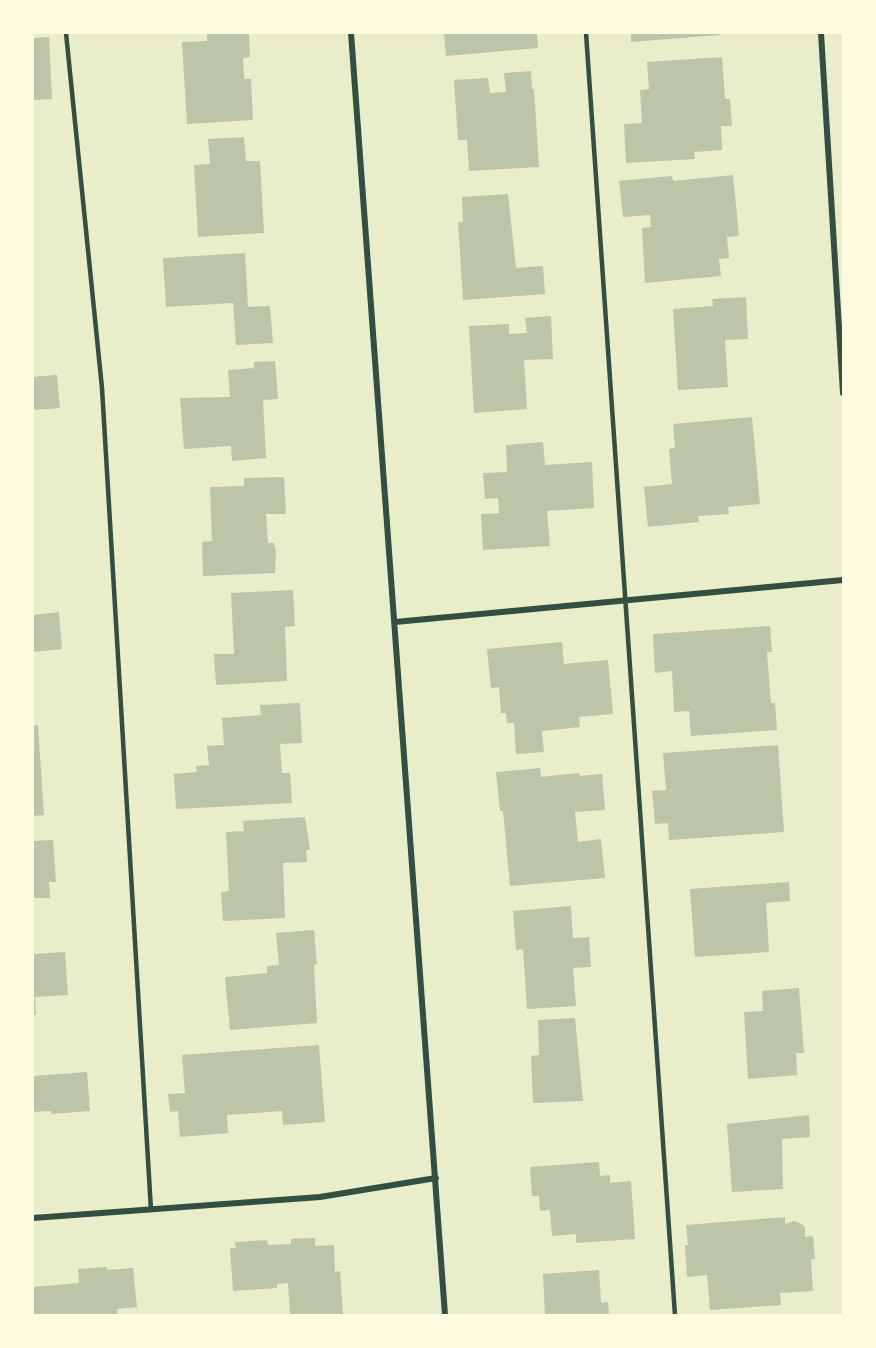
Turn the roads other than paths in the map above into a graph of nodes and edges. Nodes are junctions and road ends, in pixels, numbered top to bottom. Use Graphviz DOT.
graph roads {
  1 [pos="66,33"];
  2 [pos="351,33"];
  3 [pos="585,33"];
  4 [pos="820,33"];
  5 [pos="843,393"];
  6 [pos="843,580"];
  7 [pos="626,601"];
  8 [pos="395,622"];
  9 [pos="436,1178"];
  10 [pos="151,1210"];
  11 [pos="33,1218"];
  12 [pos="445,1315"];
  13 [pos="675,1315"];
  1 -- 10 [label="lane"];
  2 -- 8 [label="street"];
  3 -- 7 [label="lane"];
  4 -- 5 [label="street"];
  6 -- 7 [label="street"];
  7 -- 8 [label="street"];
  7 -- 13 [label="lane"];
  8 -- 9 [label="street"];
  9 -- 10 [label="street"];
  9 -- 12 [label="street"];
  10 -- 11 [label="street"];
}
